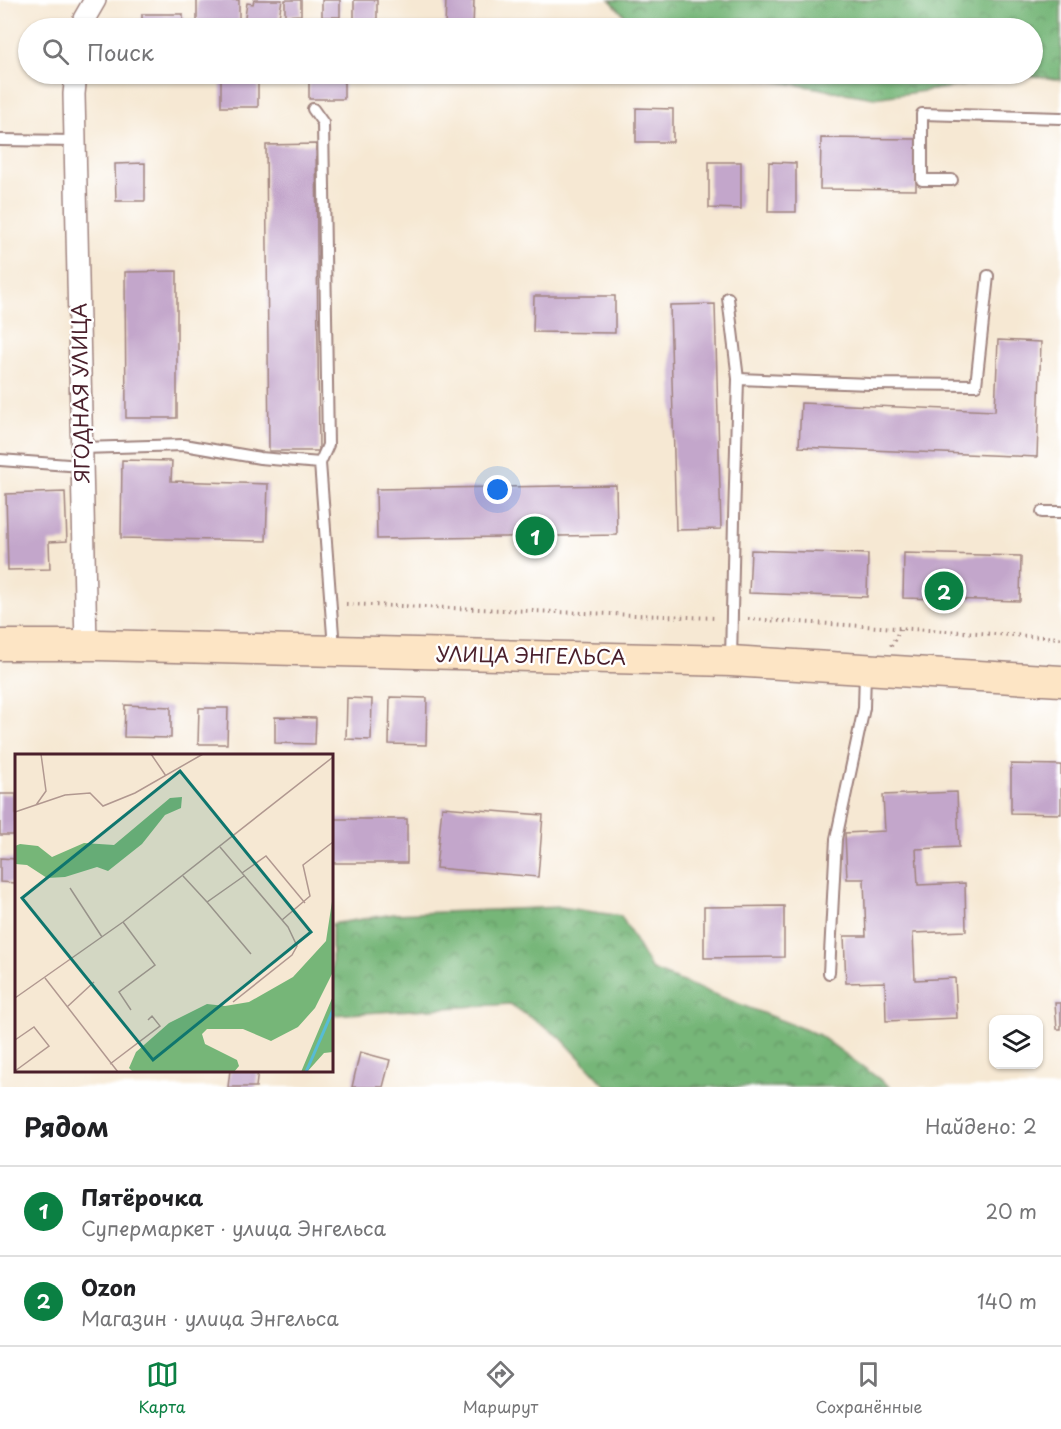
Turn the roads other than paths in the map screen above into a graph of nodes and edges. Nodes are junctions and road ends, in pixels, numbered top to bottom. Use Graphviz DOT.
graph roads {
  1 [pos="96,0"];
  2 [pos="85,18"];
  3 [pos="75,84"];
  4 [pos="313,109"];
  5 [pos="1061,118"];
  6 [pos="0,140"];
  7 [pos="75,141"];
  8 [pos="952,180"];
  9 [pos="988,276"];
  10 [pos="728,298"];
  11 [pos="738,379"];
  12 [pos="82,457"];
  13 [pos="0,460"];
  14 [pos="320,463"];
  15 [pos="1042,512"];
  16 [pos="1061,512"];
  17 [pos="0,645"];
  18 [pos="86,645"];
  19 [pos="334,651"];
  20 [pos="731,661"];
  21 [pos="865,668"];
  22 [pos="1061,681"];
  23 [pos="829,973"];
  1 -- 2 [label="street"];
  3 -- 7 [label="street, ЯГОДНАЯ УЛИЦА"];
  4 -- 14 [label="lane"];
  5 -- 8 [label="lane"];
  6 -- 7 [label="lane"];
  7 -- 12 [label="street, ЯГОДНАЯ УЛИЦА"];
  9 -- 11 [label="lane"];
  10 -- 11 [label="lane"];
  11 -- 20 [label="lane"];
  12 -- 13 [label="lane"];
  12 -- 14 [label="lane"];
  12 -- 18 [label="street, ЯГОДНАЯ УЛИЦА"];
  14 -- 19 [label="lane"];
  15 -- 16 [label="lane"];
  17 -- 18 [label="main road, УЛИЦА ЭНГЕЛЬСА"];
  18 -- 19 [label="main road, УЛИЦА ЭНГЕЛЬСА"];
  19 -- 20 [label="main road, УЛИЦА ЭНГЕЛЬСА"];
  20 -- 21 [label="main road, УЛИЦА ЭНГЕЛЬСА"];
  21 -- 22 [label="main road, УЛИЦА ЭНГЕЛЬСА"];
  21 -- 23 [label="lane"];
}
